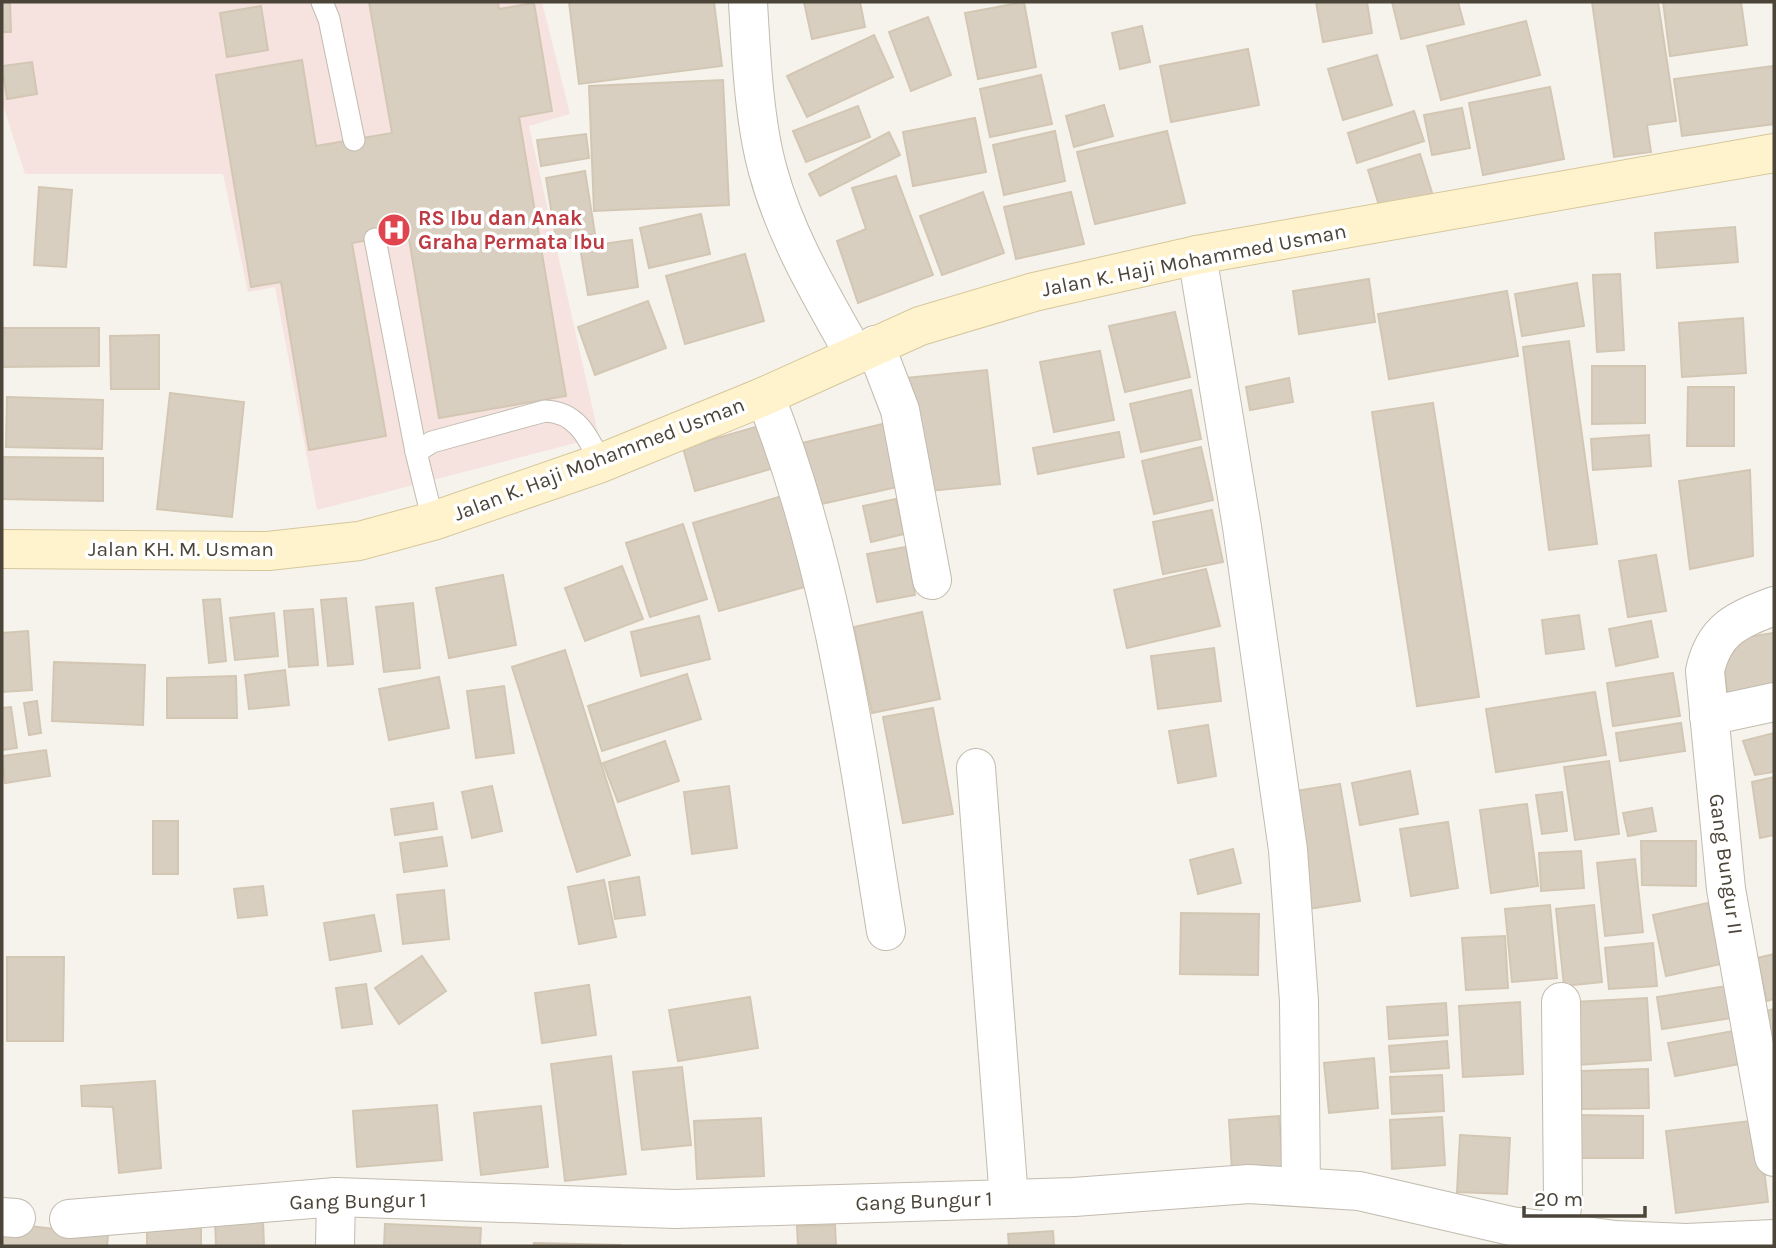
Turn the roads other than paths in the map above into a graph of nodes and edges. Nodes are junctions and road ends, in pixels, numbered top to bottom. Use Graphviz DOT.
graph roads {
  1 [pos="322,2"];
  2 [pos="748,2"];
  3 [pos="354,140"];
  4 [pos="1774,153"];
  5 [pos="375,239"];
  6 [pos="1197,255"];
  7 [pos="864,350"];
  8 [pos="765,396"];
  9 [pos="416,452"];
  10 [pos="601,463"];
  11 [pos="433,521"];
  12 [pos="359,541"];
  13 [pos="2,549"];
  14 [pos="932,580"];
  15 [pos="1774,606"];
  16 [pos="1774,702"];
  17 [pos="1709,716"];
  18 [pos="976,768"];
  19 [pos="886,930"];
  20 [pos="1562,1002"];
  21 [pos="1774,1157"];
  22 [pos="1301,1187"];
  23 [pos="336,1197"];
  24 [pos="1009,1199"];
  25 [pos="69,1219"];
  26 [pos="1559,1233"];
  27 [pos="1774,1239"];
  28 [pos="335,1246"];
  1 -- 3 [label="lane"];
  2 -- 7 [label="street"];
  4 -- 6 [label="street, Jalan K. Haji Mohammed Usman"];
  5 -- 9 [label="lane"];
  6 -- 7 [label="street, Jalan K. Haji Mohammed Usman"];
  6 -- 22 [label="street"];
  7 -- 8 [label="street, Jalan K. Haji Mohammed Usman"];
  7 -- 14 [label="street"];
  8 -- 10 [label="street, Jalan K. Haji Mohammed Usman"];
  8 -- 19 [label="street"];
  9 -- 10 [label="lane"];
  9 -- 11 [label="lane"];
  10 -- 11 [label="street, Jalan K. Haji Mohammed Usman"];
  11 -- 12 [label="street, Jalan K. Haji Mohammed Usman"];
  12 -- 13 [label="street, Jalan KH. M. Usman"];
  15 -- 17 [label="street, Gang Bungur II"];
  16 -- 17 [label="street"];
  17 -- 21 [label="street, Gang Bungur II"];
  18 -- 24 [label="street"];
  20 -- 26 [label="street"];
  22 -- 24 [label="street, Gang Bungur 1"];
  22 -- 26 [label="street, Gang Bungur 1"];
  23 -- 24 [label="street, Gang Bungur 1"];
  23 -- 25 [label="street, Gang Bungur 1"];
  23 -- 28 [label="street"];
  26 -- 27 [label="street, Gang Bungur 1"];
}
